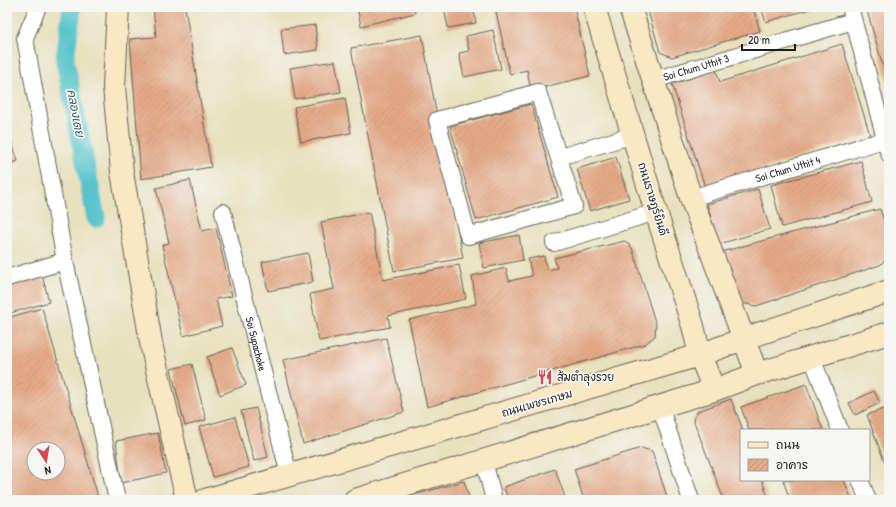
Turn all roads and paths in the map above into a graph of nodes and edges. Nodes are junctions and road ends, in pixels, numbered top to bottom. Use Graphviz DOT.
graph roads {
  1 [pos="38,7"];
  2 [pos="118,7"];
  3 [pos="594,7"];
  4 [pos="630,7"];
  5 [pos="852,14"];
  6 [pos="654,80"];
  7 [pos="633,135"];
  8 [pos="887,147"];
  9 [pos="560,158"];
  10 [pos="691,198"];
  11 [pos="223,212"];
  12 [pos="656,212"];
  13 [pos="554,242"];
  14 [pos="64,261"];
  15 [pos="7,278"];
  16 [pos="889,291"];
  17 [pos="889,334"];
  18 [pos="743,339"];
  19 [pos="700,355"];
  20 [pos="812,358"];
  21 [pos="757,374"];
  22 [pos="714,390"];
  23 [pos="660,406"];
  24 [pos="840,429"];
  25 [pos="484,461"];
  26 [pos="289,475"];
  27 [pos="860,481"];
  28 [pos="118,500"];
  29 [pos="187,500"];
  30 [pos="205,500"];
  31 [pos="355,500"];
  32 [pos="494,500"];
  33 [pos="690,500"];
  34 [pos="868,500"];
  1 -- 14 [label="street"];
  2 -- 29 [label="main road"];
  3 -- 7 [label="main road, ถนนราษฎร์ยินดี"];
  4 -- 6 [label="main road"];
  5 -- 6 [label="street, Soi Chum Uthit 3"];
  5 -- 8 [label="street"];
  6 -- 10 [label="main road"];
  7 -- 9 [label="street"];
  7 -- 12 [label="main road, ถนนราษฎร์ยินดี"];
  8 -- 10 [label="street, Soi Chum Uthit 4"];
  9 -- 9 [label="street"];
  10 -- 18 [label="main road"];
  11 -- 26 [label="street, Soi Supachoke"];
  12 -- 13 [label="street"];
  12 -- 19 [label="main road, ถนนราษฎร์ยินดี"];
  14 -- 15 [label="street"];
  14 -- 28 [label="street"];
  16 -- 18 [label="main road, ถนนเพชรเกษม"];
  17 -- 20 [label="main road"];
  18 -- 19 [label="main road, ถนนเพชรเกษม"];
  18 -- 21 [label="main road"];
  19 -- 22 [label="main road, ถนนราษฎร์ยินดี"];
  19 -- 26 [label="main road, ถนนเพชรเกษม"];
  20 -- 21 [label="main road"];
  20 -- 24 [label="street"];
  21 -- 22 [label="main road"];
  22 -- 23 [label="main road"];
  23 -- 25 [label="main road"];
  23 -- 33 [label="street"];
  25 -- 31 [label="main road"];
  25 -- 32 [label="street"];
  26 -- 30 [label="main road, ถนนเพชรเกษม"];
  27 -- 34 [label="street"];
}
